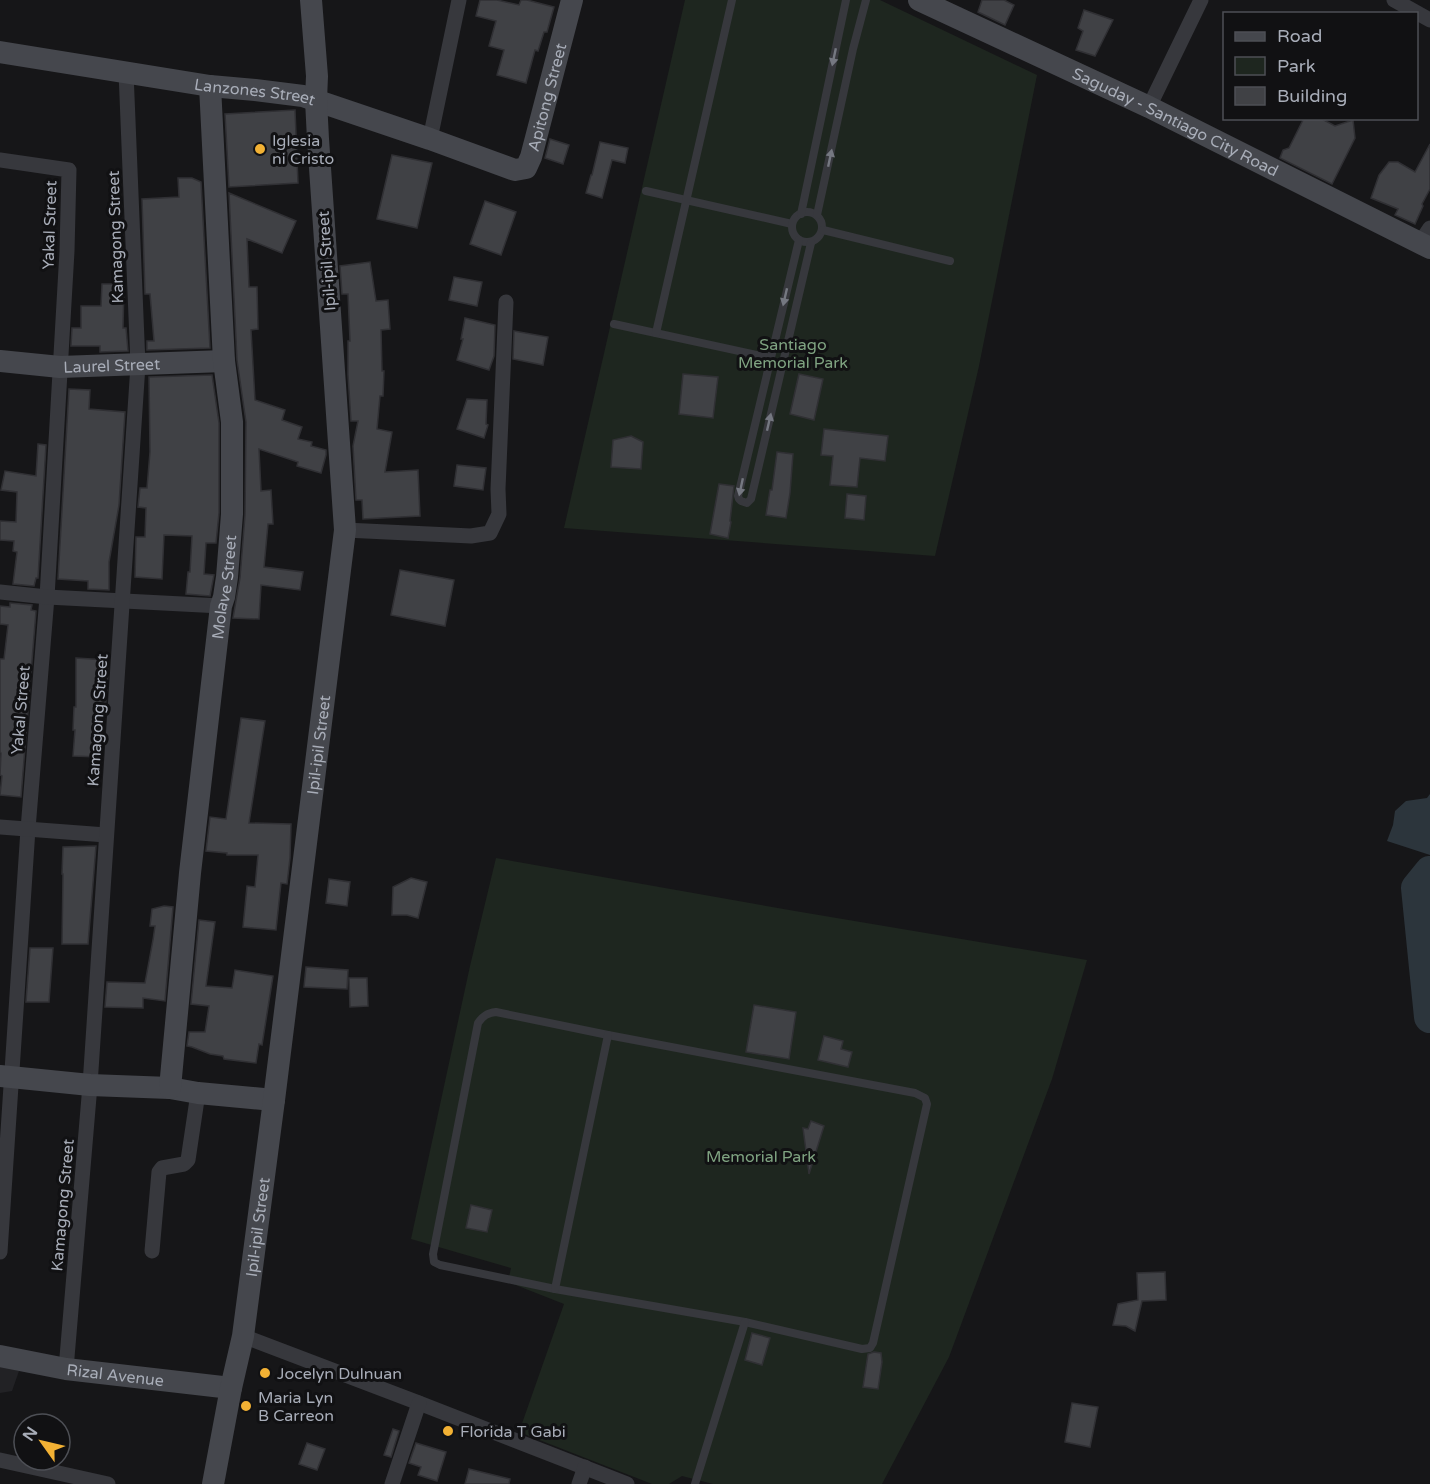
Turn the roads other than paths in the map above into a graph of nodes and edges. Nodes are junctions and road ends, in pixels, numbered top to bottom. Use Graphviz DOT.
graph roads {
  1 [pos="311,0"];
  2 [pos="459,0"];
  3 [pos="572,0"];
  4 [pos="732,0"];
  5 [pos="846,0"];
  6 [pos="866,0"];
  7 [pos="1201,0"];
  8 [pos="1394,0"];
  9 [pos="924,1"];
  10 [pos="1416,12"];
  11 [pos="0,52"];
  12 [pos="126,72"];
  13 [pos="210,86"];
  14 [pos="316,100"];
  15 [pos="1149,107"];
  16 [pos="430,139"];
  17 [pos="0,160"];
  18 [pos="502,166"];
  19 [pos="646,190"];
  20 [pos="687,199"];
  21 [pos="801,214"];
  22 [pos="817,215"];
  23 [pos="792,224"];
  24 [pos="822,230"];
  25 [pos="799,240"];
  26 [pos="1427,240"];
  27 [pos="811,243"];
  28 [pos="951,261"];
  29 [pos="506,302"];
  30 [pos="614,324"];
  31 [pos="656,333"];
  32 [pos="771,358"];
  33 [pos="0,361"];
  34 [pos="224,361"];
  35 [pos="138,365"];
  36 [pos="60,367"];
  37 [pos="345,530"];
  38 [pos="0,592"];
  39 [pos="47,597"];
  40 [pos="123,600"];
  41 [pos="221,606"];
  42 [pos="0,827"];
  43 [pos="28,829"];
  44 [pos="106,835"];
  45 [pos="608,1035"];
  46 [pos="6,1076"];
  47 [pos="90,1085"];
  48 [pos="170,1088"];
  49 [pos="198,1094"];
  50 [pos="274,1100"];
  51 [pos="152,1251"];
  52 [pos="0,1252"];
  53 [pos="555,1289"];
  54 [pos="745,1322"];
  55 [pos="243,1336"];
  56 [pos="0,1356"];
  57 [pos="66,1369"];
  58 [pos="231,1388"];
  59 [pos="419,1403"];
  60 [pos="0,1460"];
  61 [pos="585,1467"];
  62 [pos="108,1484"];
  63 [pos="213,1484"];
  64 [pos="392,1484"];
  65 [pos="579,1484"];
  66 [pos="627,1484"];
  67 [pos="695,1484"];
  1 -- 14 [label="street, Ipil-ipil Street"];
  2 -- 16 [label="street"];
  3 -- 18 [label="street, Apitong Street"];
  4 -- 20 [label="lane"];
  5 -- 21 [label="lane, one-way"];
  22 -- 6 [label="lane, one-way"];
  7 -- 15 [label="street"];
  8 -- 10 [label="street"];
  9 -- 15 [label="street, Saguday - Santiago City Road"];
  11 -- 12 [label="street, Lanzones Street"];
  12 -- 13 [label="street, Lanzones Street"];
  12 -- 35 [label="street, Kamagong Street"];
  13 -- 14 [label="street, Lanzones Street"];
  13 -- 34 [label="street, Molave Street"];
  14 -- 16 [label="street, Lanzones Street"];
  14 -- 37 [label="street, Ipil-ipil Street"];
  15 -- 26 [label="street, Saguday - Santiago City Road"];
  16 -- 18 [label="street, Lanzones Street"];
  17 -- 36 [label="street, Yakal Street"];
  19 -- 20 [label="lane"];
  20 -- 23 [label="lane"];
  20 -- 31 [label="lane"];
  21 -- 22 [label="lane"];
  21 -- 23 [label="lane"];
  22 -- 24 [label="lane"];
  23 -- 25 [label="lane"];
  24 -- 27 [label="lane"];
  24 -- 28 [label="lane"];
  25 -- 27 [label="lane"];
  25 -- 32 [label="lane, one-way"];
  32 -- 27 [label="lane, one-way"];
  29 -- 37 [label="street"];
  30 -- 31 [label="lane"];
  31 -- 32 [label="lane"];
  33 -- 36 [label="street, Laurel Street"];
  34 -- 35 [label="street, Laurel Street"];
  34 -- 41 [label="street, Molave Street"];
  35 -- 36 [label="street, Laurel Street"];
  35 -- 40 [label="street, Kamagong Street"];
  36 -- 39 [label="street, Yakal Street"];
  37 -- 50 [label="street, Ipil-ipil Street"];
  38 -- 39 [label="street"];
  39 -- 40 [label="street"];
  39 -- 43 [label="street, Yakal Street"];
  40 -- 41 [label="street"];
  40 -- 44 [label="street, Kamagong Street"];
  41 -- 48 [label="street, Molave Street"];
  42 -- 43 [label="street"];
  43 -- 44 [label="street"];
  43 -- 46 [label="street, Yakal Street"];
  44 -- 47 [label="street, Kamagong Street"];
  45 -- 53 [label="lane"];
  45 -- 53 [label="lane"];
  45 -- 54 [label="lane"];
  46 -- 47 [label="street"];
  46 -- 52 [label="street, Yakal Street"];
  47 -- 48 [label="street"];
  47 -- 57 [label="street, Kamagong Street"];
  48 -- 49 [label="street"];
  49 -- 50 [label="street"];
  49 -- 51 [label="street"];
  50 -- 55 [label="street, Ipil-ipil Street"];
  53 -- 54 [label="lane"];
  54 -- 67 [label="lane"];
  55 -- 58 [label="street, Ipil-ipil Street"];
  55 -- 59 [label="street"];
  56 -- 57 [label="street, Rizal Avenue"];
  57 -- 58 [label="street, Rizal Avenue"];
  58 -- 63 [label="street, Ipil-ipil Street"];
  59 -- 61 [label="street"];
  59 -- 64 [label="street"];
  60 -- 62 [label="street"];
  61 -- 65 [label="street"];
  61 -- 66 [label="street"];
}
